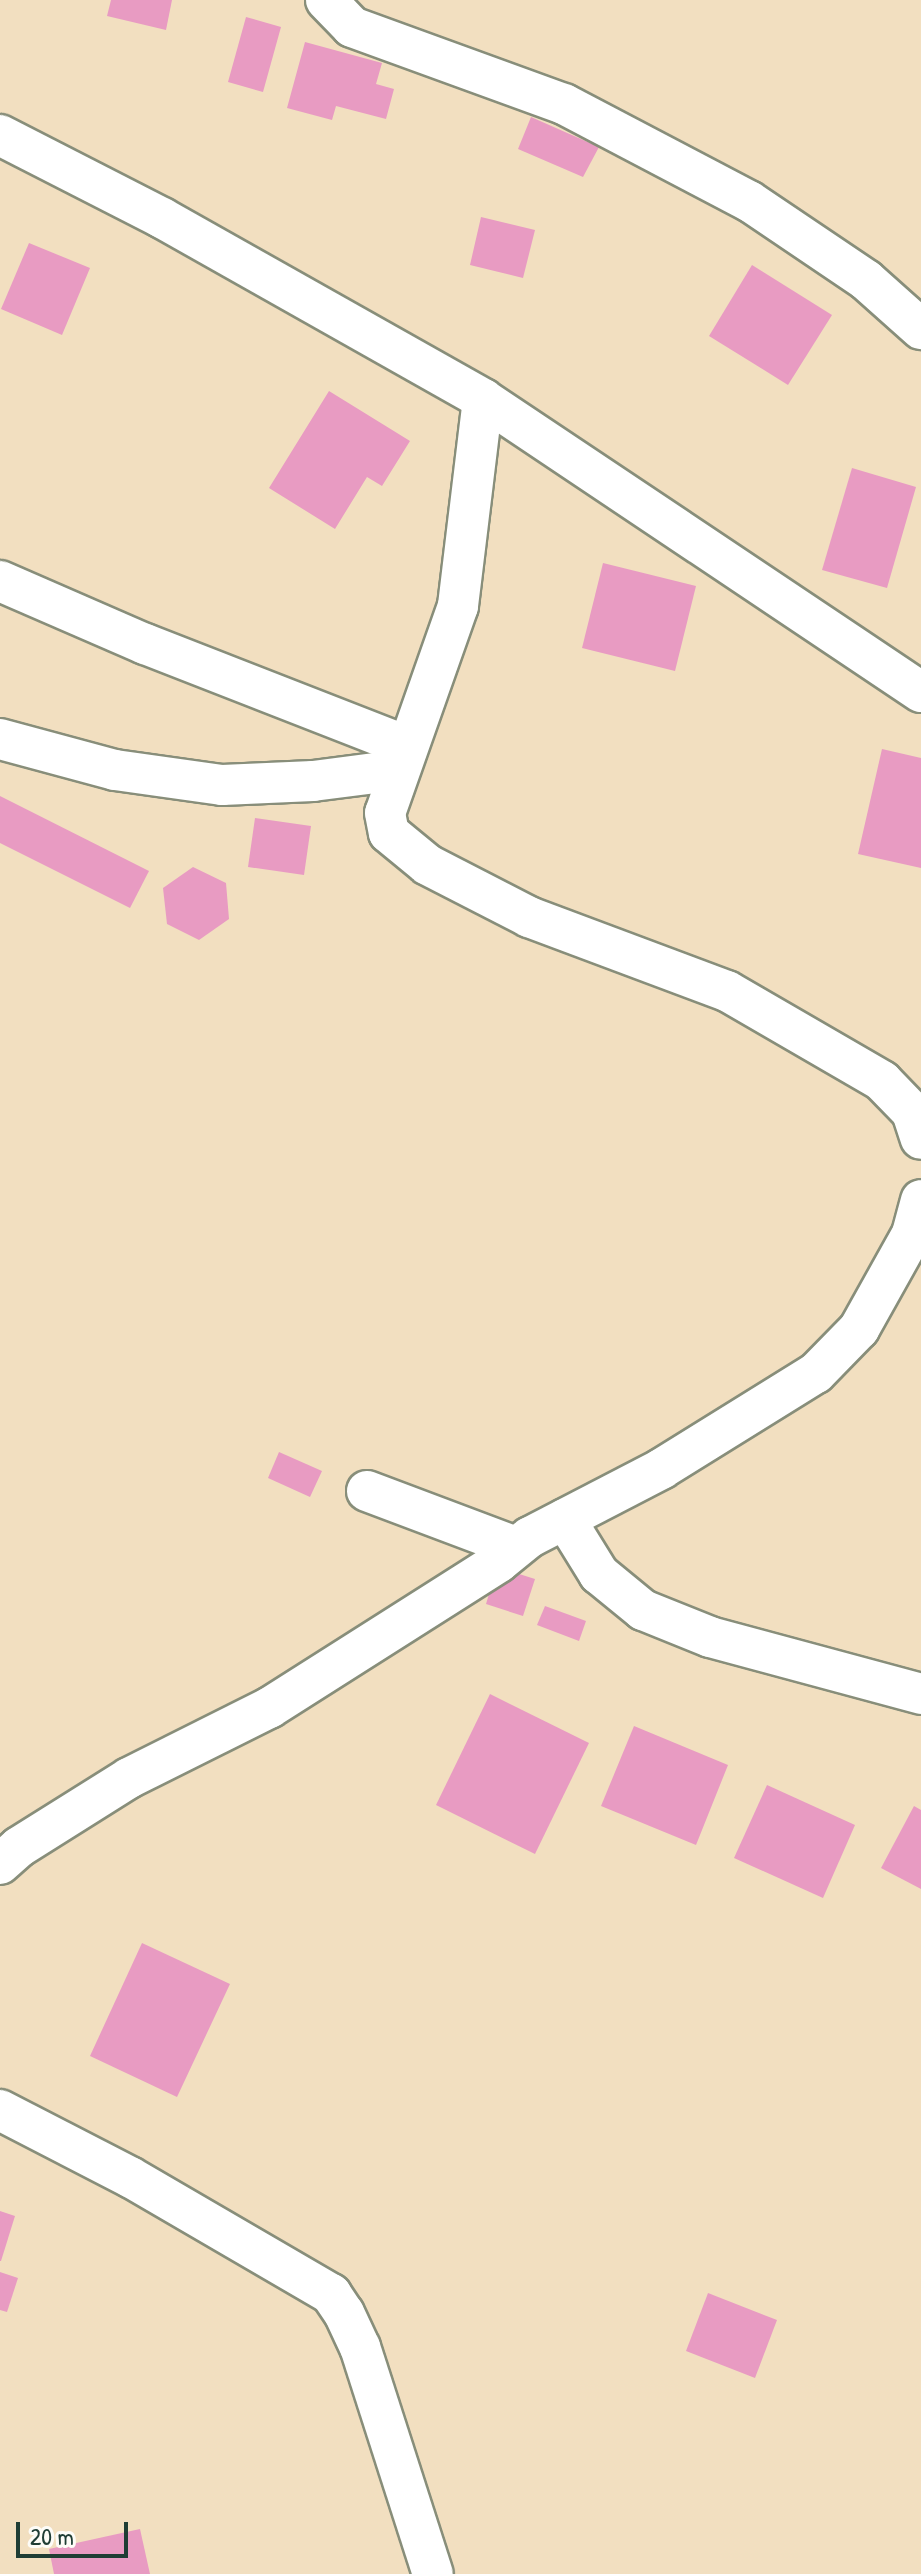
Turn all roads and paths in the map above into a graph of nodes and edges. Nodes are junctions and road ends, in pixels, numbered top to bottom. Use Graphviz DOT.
graph roads {
  1 [pos="326,0"];
  2 [pos="0,135"];
  3 [pos="921,329"];
  4 [pos="483,399"];
  5 [pos="0,581"];
  6 [pos="921,692"];
  7 [pos="0,739"];
  8 [pos="403,758"];
  9 [pos="921,1139"];
  10 [pos="921,1200"];
  11 [pos="367,1491"];
  12 [pos="565,1519"];
  13 [pos="516,1547"];
  14 [pos="921,1694"];
  15 [pos="0,1864"];
  16 [pos="0,2110"];
  17 [pos="433,2574"];
  1 -- 3 [label="street"];
  2 -- 4 [label="street"];
  4 -- 6 [label="street"];
  4 -- 8 [label="street"];
  5 -- 8 [label="street"];
  7 -- 8 [label="street"];
  8 -- 9 [label="street"];
  10 -- 12 [label="street"];
  11 -- 13 [label="street"];
  12 -- 13 [label="street"];
  12 -- 14 [label="street"];
  13 -- 15 [label="street"];
  16 -- 17 [label="street"];
}
